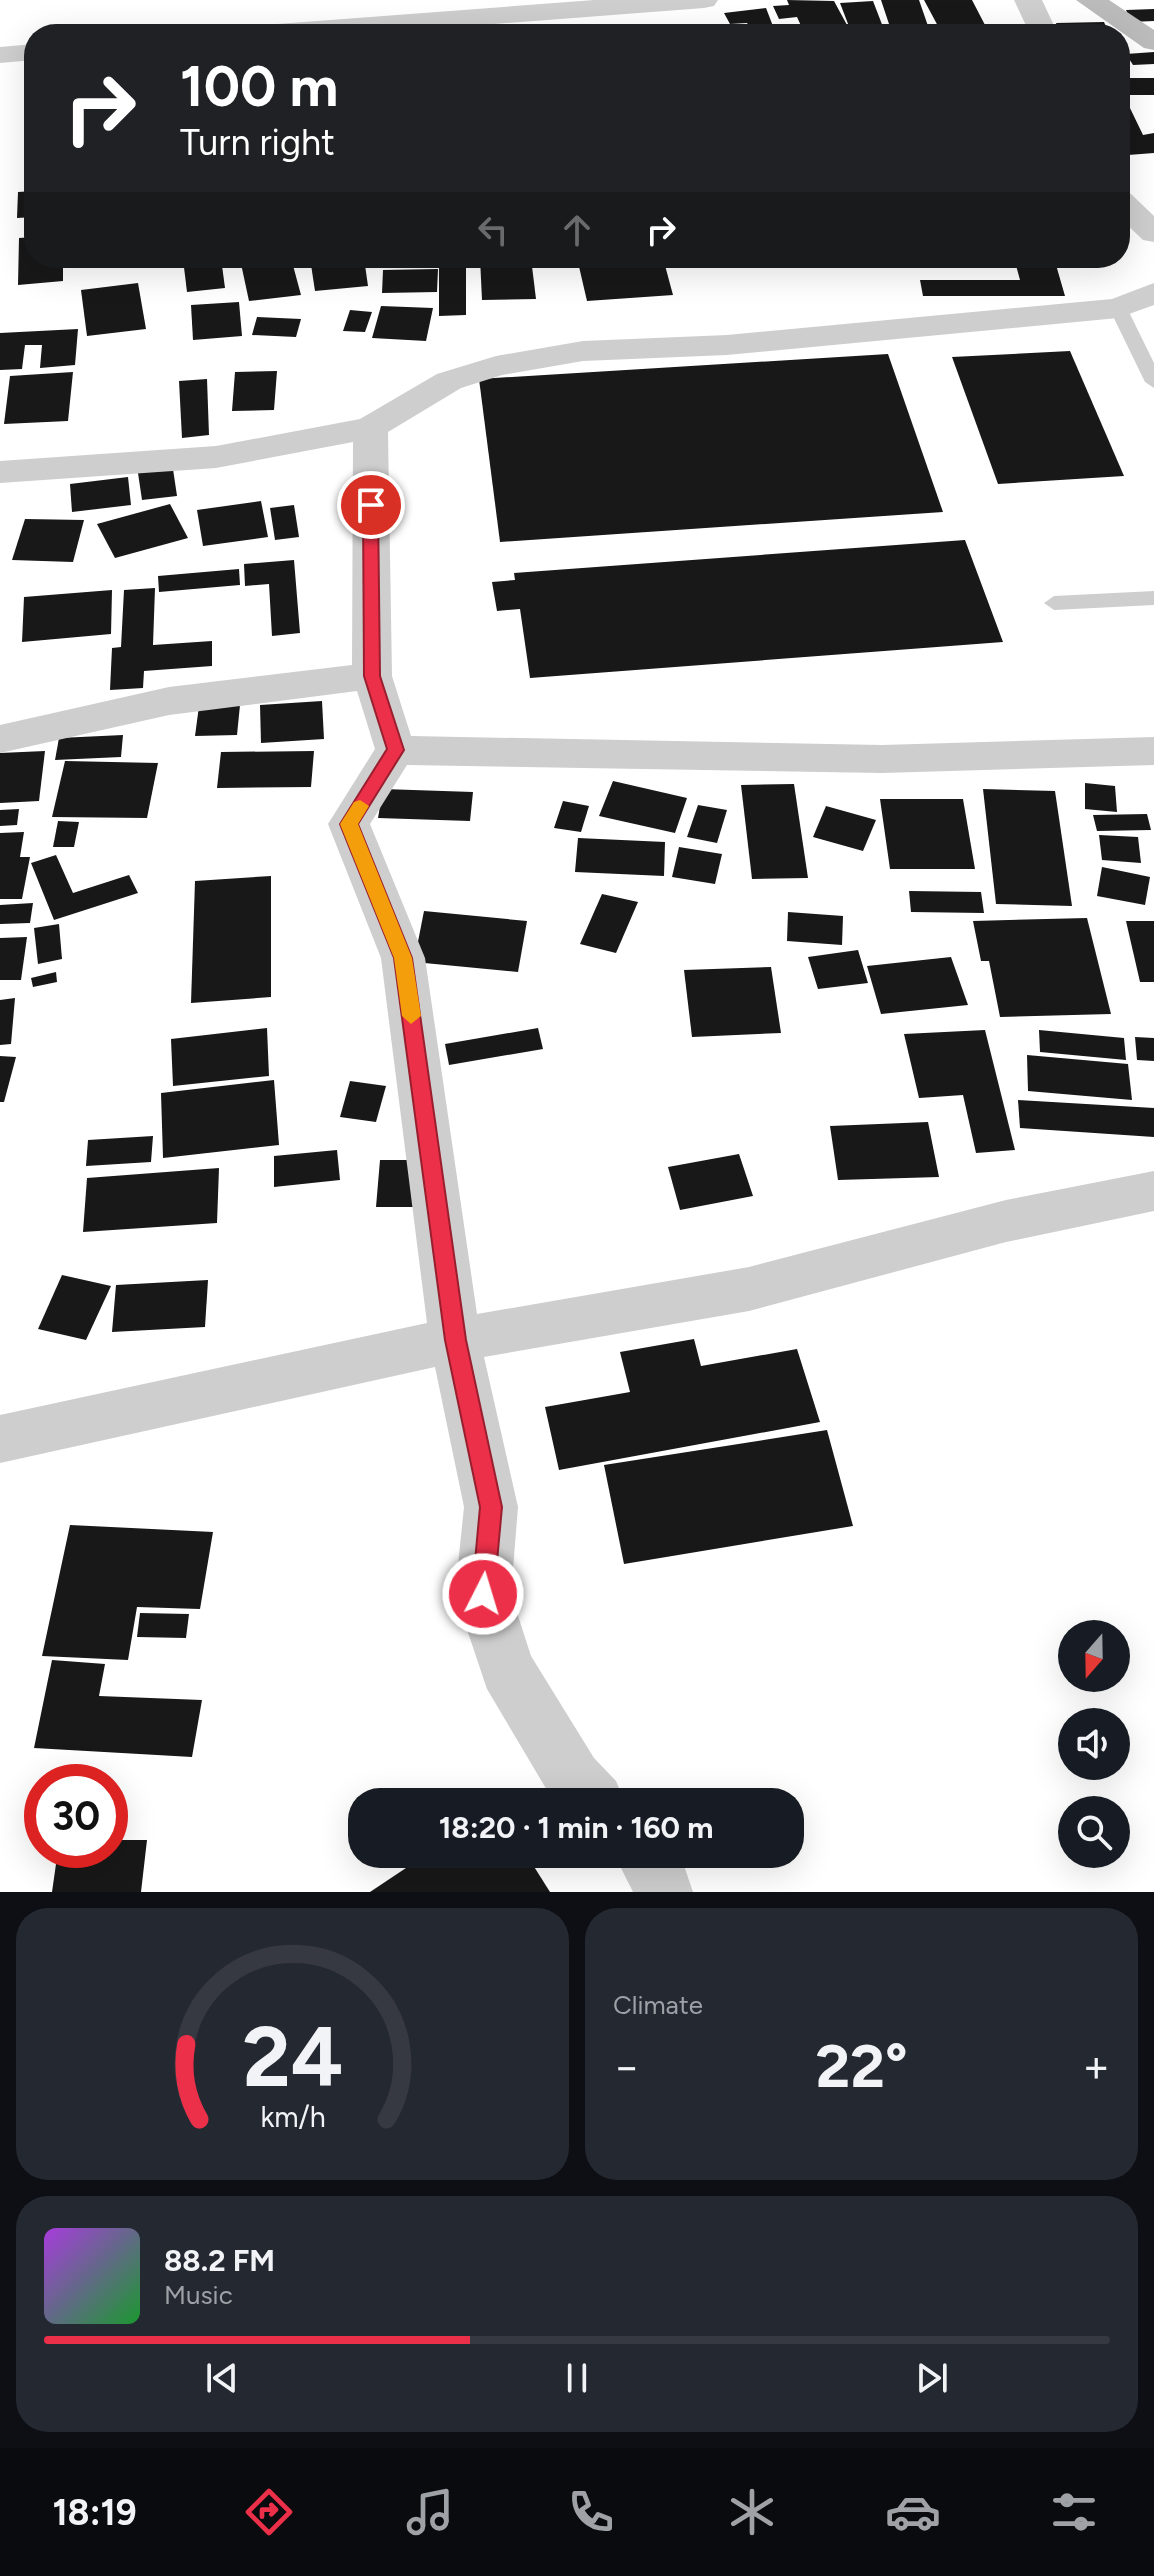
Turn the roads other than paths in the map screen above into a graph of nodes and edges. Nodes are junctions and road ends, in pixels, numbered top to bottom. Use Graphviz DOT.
graph roads {
  1 [pos="704,0"];
  2 [pos="1028,0"];
  3 [pos="1090,0"];
  4 [pos="385,24"];
  5 [pos="1039,24"];
  6 [pos="1127,24"];
  7 [pos="1130,26"];
  8 [pos="1154,42"];
  9 [pos="24,53"];
  10 [pos="0,55"];
  11 [pos="1130,210"];
  12 [pos="1154,233"];
  13 [pos="1154,293"];
  14 [pos="1118,308"];
  15 [pos="1154,382"];
  16 [pos="370,428"];
  17 [pos="0,472"];
  18 [pos="1154,598"];
  19 [pos="1054,603"];
  20 [pos="372,676"];
  21 [pos="0,739"];
  22 [pos="395,750"];
  23 [pos="1154,751"];
  24 [pos="1154,1191"];
  25 [pos="455,1340"];
  26 [pos="0,1439"];
  27 [pos="582,1788"];
  28 [pos="656,1868"];
  29 [pos="663,1892"];
  1 -- 4 [label="street"];
  2 -- 5 [label="street"];
  3 -- 6 [label="main road"];
  7 -- 8 [label="main road"];
  9 -- 10 [label="street"];
  11 -- 12 [label="street"];
  13 -- 14 [label="street"];
  14 -- 15 [label="lane"];
  14 -- 16 [label="street"];
  16 -- 17 [label="street"];
  16 -- 20 [label="street"];
  18 -- 19 [label="lane"];
  20 -- 21 [label="street"];
  20 -- 22 [label="street"];
  22 -- 23 [label="street"];
  22 -- 25 [label="street"];
  24 -- 25 [label="street"];
  25 -- 26 [label="street"];
  25 -- 27 [label="street"];
  28 -- 29 [label="street"];
}
